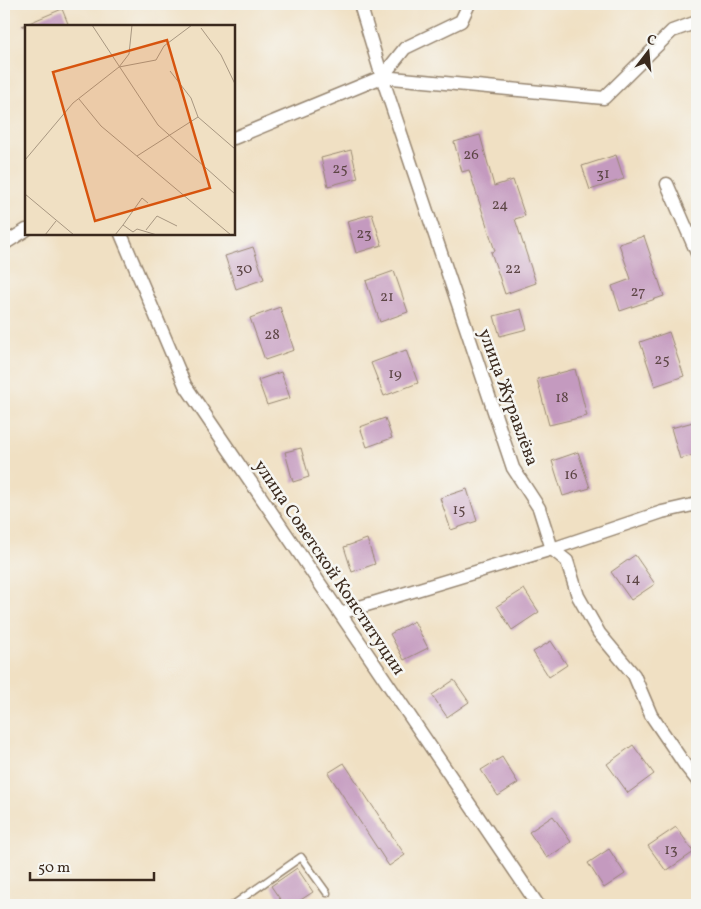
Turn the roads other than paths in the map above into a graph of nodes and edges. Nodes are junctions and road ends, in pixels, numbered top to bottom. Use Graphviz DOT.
graph roads {
  1 [pos="360,4"];
  2 [pos="469,4"];
  3 [pos="697,22"];
  4 [pos="382,76"];
  5 [pos="235,138"];
  6 [pos="668,184"];
  7 [pos="25,231"];
  8 [pos="121,235"];
  9 [pos="4,244"];
  10 [pos="697,253"];
  11 [pos="697,504"];
  12 [pos="552,549"];
  13 [pos="340,613"];
  14 [pos="697,780"];
  15 [pos="326,893"];
  16 [pos="233,905"];
  17 [pos="538,905"];
  1 -- 4 [label="street, улица Журавлёва"];
  2 -- 4 [label="street"];
  3 -- 4 [label="street"];
  4 -- 5 [label="street"];
  4 -- 12 [label="street, улица Журавлёва"];
  6 -- 10 [label="street"];
  7 -- 9 [label="street"];
  8 -- 13 [label="street, улица Советской Конституции"];
  11 -- 12 [label="street"];
  12 -- 13 [label="street"];
  12 -- 14 [label="street, улица Журавлёва"];
  13 -- 17 [label="street, улица Советской Конституции"];
  15 -- 16 [label="lane"];
}
